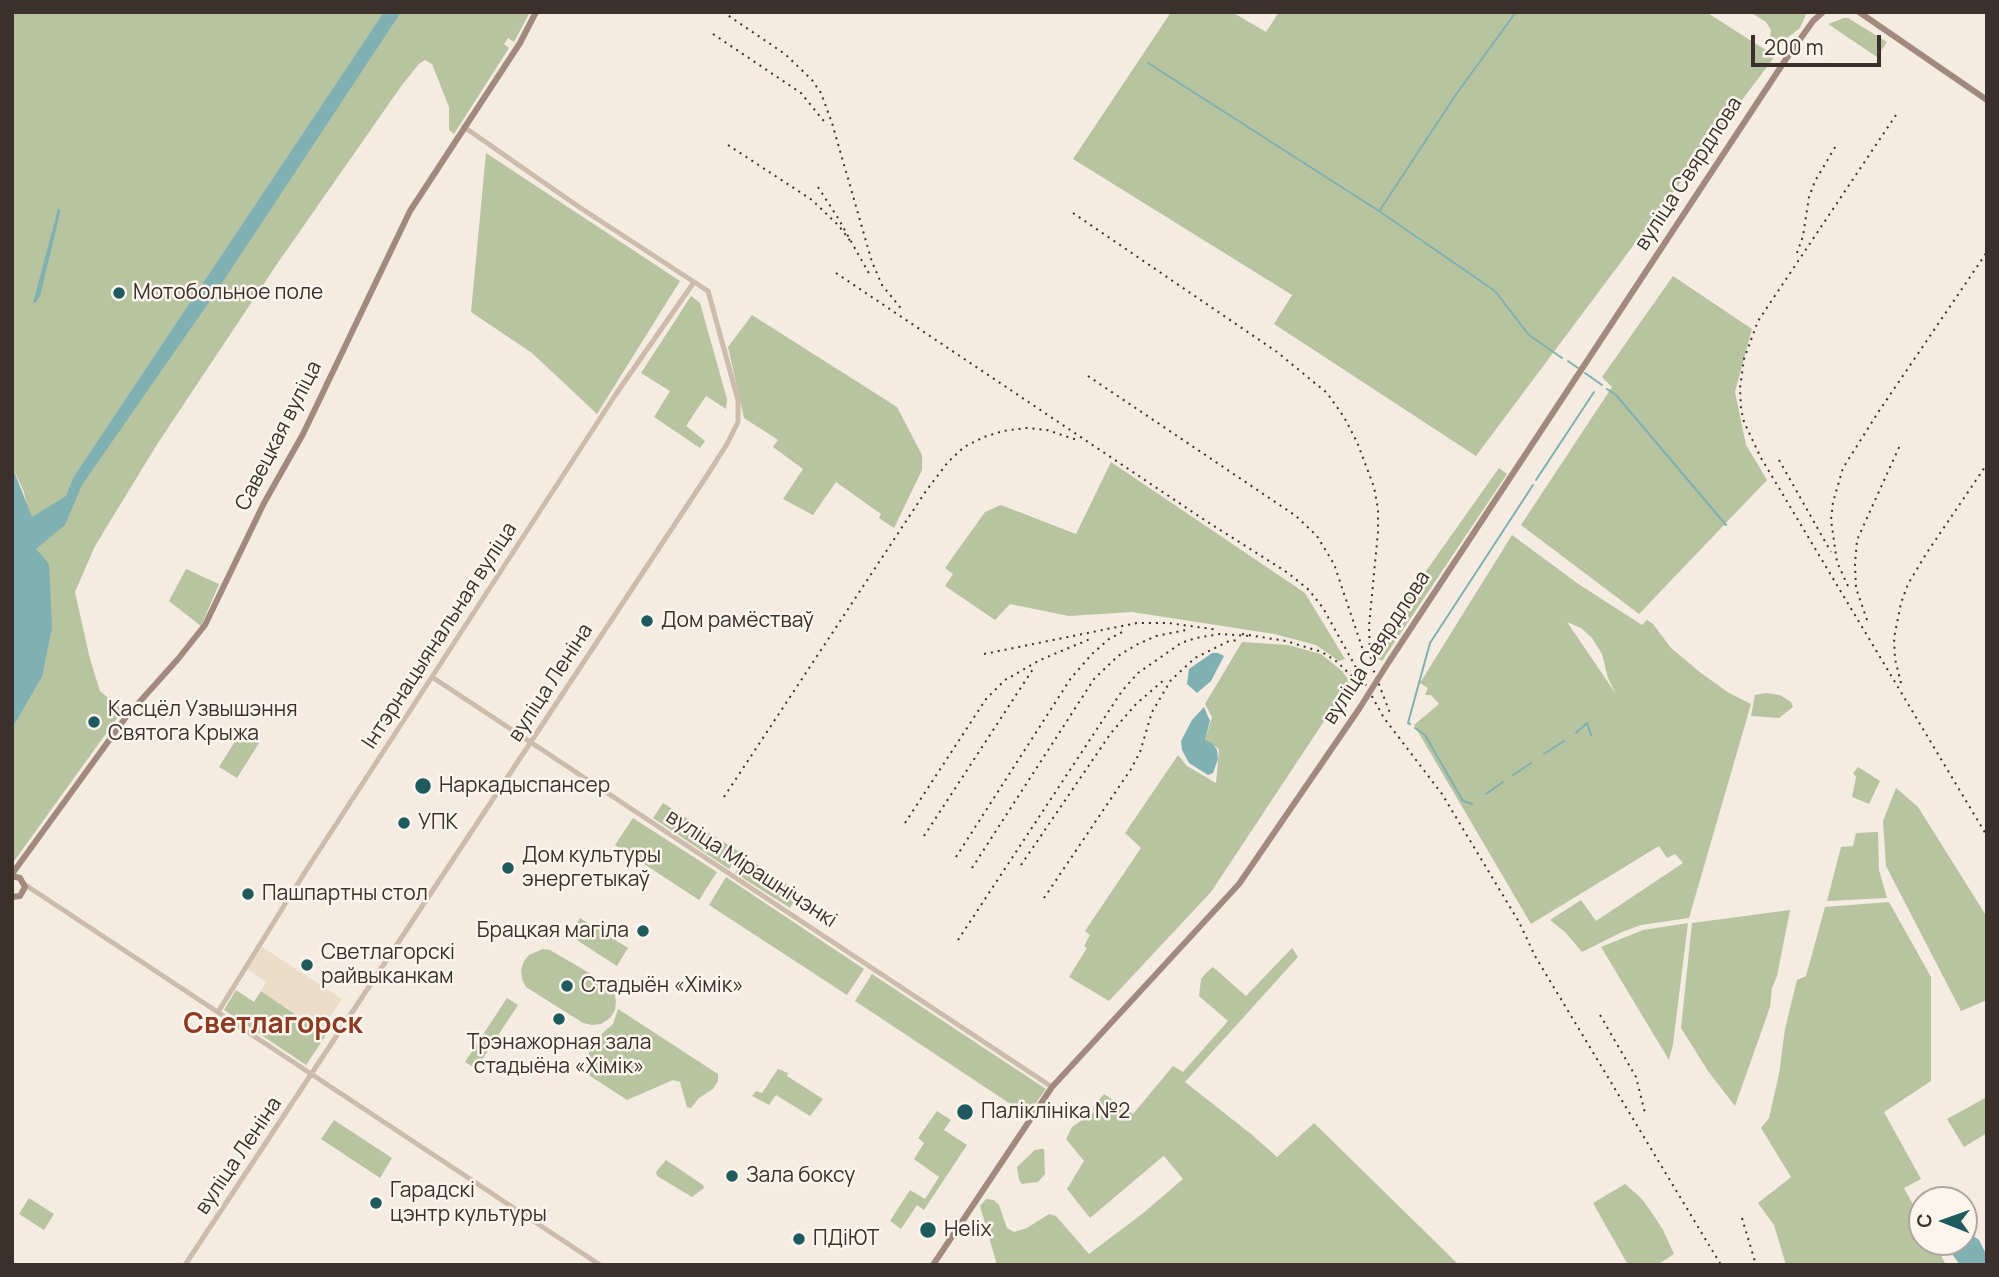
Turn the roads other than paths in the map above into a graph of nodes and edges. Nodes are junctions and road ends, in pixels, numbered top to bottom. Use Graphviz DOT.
graph roads {
  1 [pos="536,12"];
  2 [pos="1815,12"];
  3 [pos="1823,12"];
  4 [pos="1859,12"];
  5 [pos="1813,21"];
  6 [pos="1987,100"];
  7 [pos="464,127"];
  8 [pos="694,282"];
  9 [pos="432,677"];
  10 [pos="531,743"];
  11 [pos="24,857"];
  12 [pos="12,875"];
  13 [pos="22,881"];
  14 [pos="41,895"];
  15 [pos="16,898"];
  16 [pos="218,1012"];
  17 [pos="312,1074"];
  18 [pos="1052,1087"];
  19 [pos="185,1265"];
  20 [pos="600,1265"];
  21 [pos="933,1265"];
  1 -- 7 [label="main road, Савецкая вуліца"];
  2 -- 5 [label="main road"];
  3 -- 5 [label="main road"];
  4 -- 6 [label="main road"];
  5 -- 18 [label="main road, вуліца Свярдлова, bridge"];
  7 -- 8 [label="street"];
  7 -- 11 [label="main road, Савецкая вуліца"];
  8 -- 9 [label="street, Інтэрнацыянальная вуліца"];
  8 -- 10 [label="street, вуліца Леніна"];
  9 -- 10 [label="street, вуліца Мірашнічэнкі"];
  9 -- 16 [label="street, Інтэрнацыянальная вуліца"];
  10 -- 17 [label="street, вуліца Леніна"];
  10 -- 18 [label="street, вуліца Мірашнічэнкі"];
  11 -- 12 [label="main road, Савецкая вуліца"];
  11 -- 13 [label="main road, Савецкая вуліца"];
  12 -- 13 [label="main road"];
  13 -- 14 [label="street"];
  13 -- 15 [label="main road, Савецкая вуліца"];
  14 -- 15 [label="street"];
  14 -- 16 [label="street"];
  16 -- 17 [label="street"];
  17 -- 19 [label="street, вуліца Леніна"];
  17 -- 20 [label="street"];
  18 -- 21 [label="main road, вуліца Свярдлова"];
}
